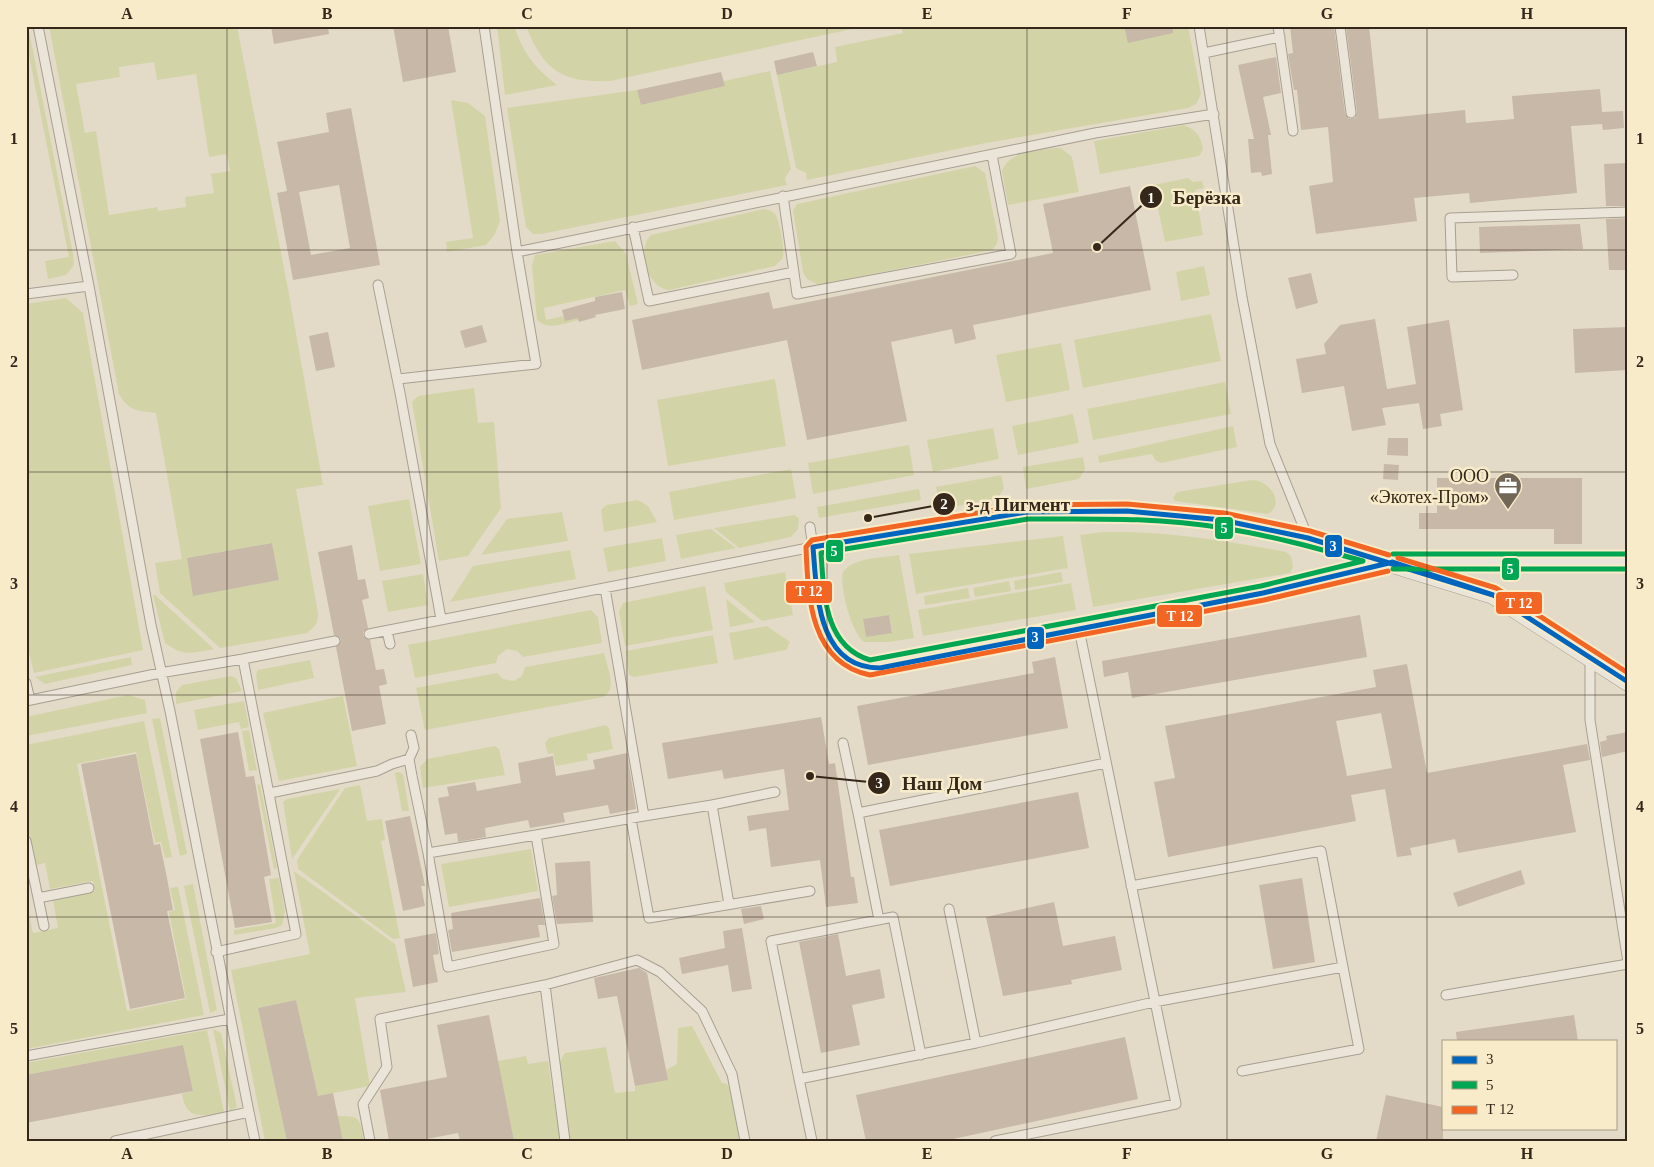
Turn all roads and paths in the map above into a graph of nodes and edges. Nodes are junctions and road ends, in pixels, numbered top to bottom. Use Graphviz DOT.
graph roads {
  1 [pos="38,26"];
  2 [pos="484,26"];
  3 [pos="1199,26"];
  4 [pos="1278,26"];
  5 [pos="1340,26"];
  6 [pos="1280,37"];
  7 [pos="1204,53"];
  8 [pos="1351,113"];
  9 [pos="1214,114"];
  10 [pos="1293,131"];
  11 [pos="992,155"];
  12 [pos="783,196"];
  13 [pos="1628,212"];
  14 [pos="633,227"];
  15 [pos="517,252"];
  16 [pos="794,272"];
  17 [pos="1513,275"];
  18 [pos="378,285"];
  19 [pos="89,286"];
  20 [pos="26,294"];
  21 [pos="398,379"];
  22 [pos="810,527"];
  23 [pos="1308,538"];
  24 [pos="812,547"];
  25 [pos="1628,561"];
  26 [pos="1392,562"];
  27 [pos="605,588"];
  28 [pos="441,619"];
  29 [pos="1079,629"];
  30 [pos="387,631"];
  31 [pos="369,634"];
  32 [pos="335,640"];
  33 [pos="390,644"];
  34 [pos="1590,657"];
  35 [pos="242,659"];
  36 [pos="160,673"];
  37 [pos="1628,682"];
  38 [pos="26,683"];
  39 [pos="28,700"];
  40 [pos="411,735"];
  41 [pos="843,744"];
  42 [pos="409,759"];
  43 [pos="1106,763"];
  44 [pos="775,792"];
  45 [pos="270,793"];
  46 [pos="712,805"];
  47 [pos="858,813"];
  48 [pos="644,816"];
  49 [pos="631,818"];
  50 [pos="536,835"];
  51 [pos="26,841"];
  52 [pos="428,853"];
  53 [pos="1131,886"];
  54 [pos="89,888"];
  55 [pos="810,891"];
  56 [pos="38,898"];
  57 [pos="729,904"];
  58 [pos="949,909"];
  59 [pos="879,920"];
  60 [pos="44,926"];
  61 [pos="216,952"];
  62 [pos="1628,963"];
  63 [pos="1344,967"];
  64 [pos="544,985"];
  65 [pos="1446,995"];
  66 [pos="1154,1002"];
  67 [pos="230,1019"];
  68 [pos="976,1044"];
  69 [pos="921,1055"];
  70 [pos="26,1056"];
  71 [pos="1242,1071"];
  72 [pos="800,1079"];
  73 [pos="249,1112"];
  74 [pos="115,1141"];
  75 [pos="255,1141"];
  76 [pos="370,1141"];
  77 [pos="566,1141"];
  78 [pos="745,1141"];
  79 [pos="812,1141"];
  80 [pos="995,1141"];
  1 -- 19 [label="lane"];
  2 -- 15 [label="lane"];
  3 -- 7 [label="lane"];
  4 -- 6 [label="lane"];
  5 -- 8 [label="lane"];
  6 -- 7 [label="lane"];
  6 -- 10 [label="lane"];
  7 -- 9 [label="lane"];
  9 -- 11 [label="lane"];
  9 -- 23 [label="lane"];
  11 -- 12 [label="lane"];
  11 -- 16 [label="lane"];
  12 -- 14 [label="lane"];
  12 -- 16 [label="lane"];
  13 -- 17 [label="lane"];
  14 -- 15 [label="lane"];
  14 -- 16 [label="lane"];
  15 -- 21 [label="lane"];
  18 -- 21 [label="lane"];
  19 -- 20 [label="lane"];
  19 -- 36 [label="lane"];
  21 -- 28 [label="lane"];
  22 -- 24 [label="lane"];
  23 -- 24 [label="street"];
  23 -- 26 [label="street"];
  24 -- 27 [label="lane"];
  24 -- 29 [label="street"];
  25 -- 26 [label="street"];
  26 -- 29 [label="street"];
  26 -- 34 [label="street"];
  27 -- 28 [label="lane"];
  27 -- 48 [label="lane"];
  28 -- 30 [label="lane"];
  29 -- 43 [label="lane"];
  30 -- 31 [label="lane"];
  30 -- 33 [label="lane"];
  32 -- 35 [label="lane"];
  34 -- 37 [label="street"];
  34 -- 62 [label="lane"];
  35 -- 36 [label="lane"];
  35 -- 45 [label="lane"];
  36 -- 39 [label="lane"];
  36 -- 61 [label="lane"];
  38 -- 39 [label="lane"];
  40 -- 42 [label="lane"];
  41 -- 47 [label="lane"];
  42 -- 45 [label="lane"];
  42 -- 52 [label="lane"];
  43 -- 47 [label="lane"];
  43 -- 53 [label="lane"];
  44 -- 46 [label="lane"];
  45 -- 61 [label="lane"];
  46 -- 48 [label="lane"];
  46 -- 57 [label="lane"];
  47 -- 59 [label="lane"];
  48 -- 49 [label="lane"];
  49 -- 50 [label="lane"];
  49 -- 57 [label="lane"];
  50 -- 52 [label="lane"];
  50 -- 52 [label="lane"];
  51 -- 56 [label="lane"];
  53 -- 63 [label="lane"];
  53 -- 66 [label="lane"];
  54 -- 56 [label="lane"];
  55 -- 57 [label="lane"];
  56 -- 60 [label="lane"];
  58 -- 68 [label="lane"];
  59 -- 69 [label="lane"];
  59 -- 72 [label="lane"];
  61 -- 67 [label="lane"];
  62 -- 65 [label="lane"];
  63 -- 66 [label="lane"];
  63 -- 71 [label="lane"];
  64 -- 76 [label="lane"];
  64 -- 77 [label="lane"];
  64 -- 78 [label="lane"];
  66 -- 68 [label="lane"];
  66 -- 80 [label="lane"];
  67 -- 70 [label="lane"];
  67 -- 73 [label="lane"];
  68 -- 69 [label="lane"];
  69 -- 72 [label="lane"];
  72 -- 79 [label="lane"];
  73 -- 74 [label="lane"];
  73 -- 75 [label="lane"];
}
